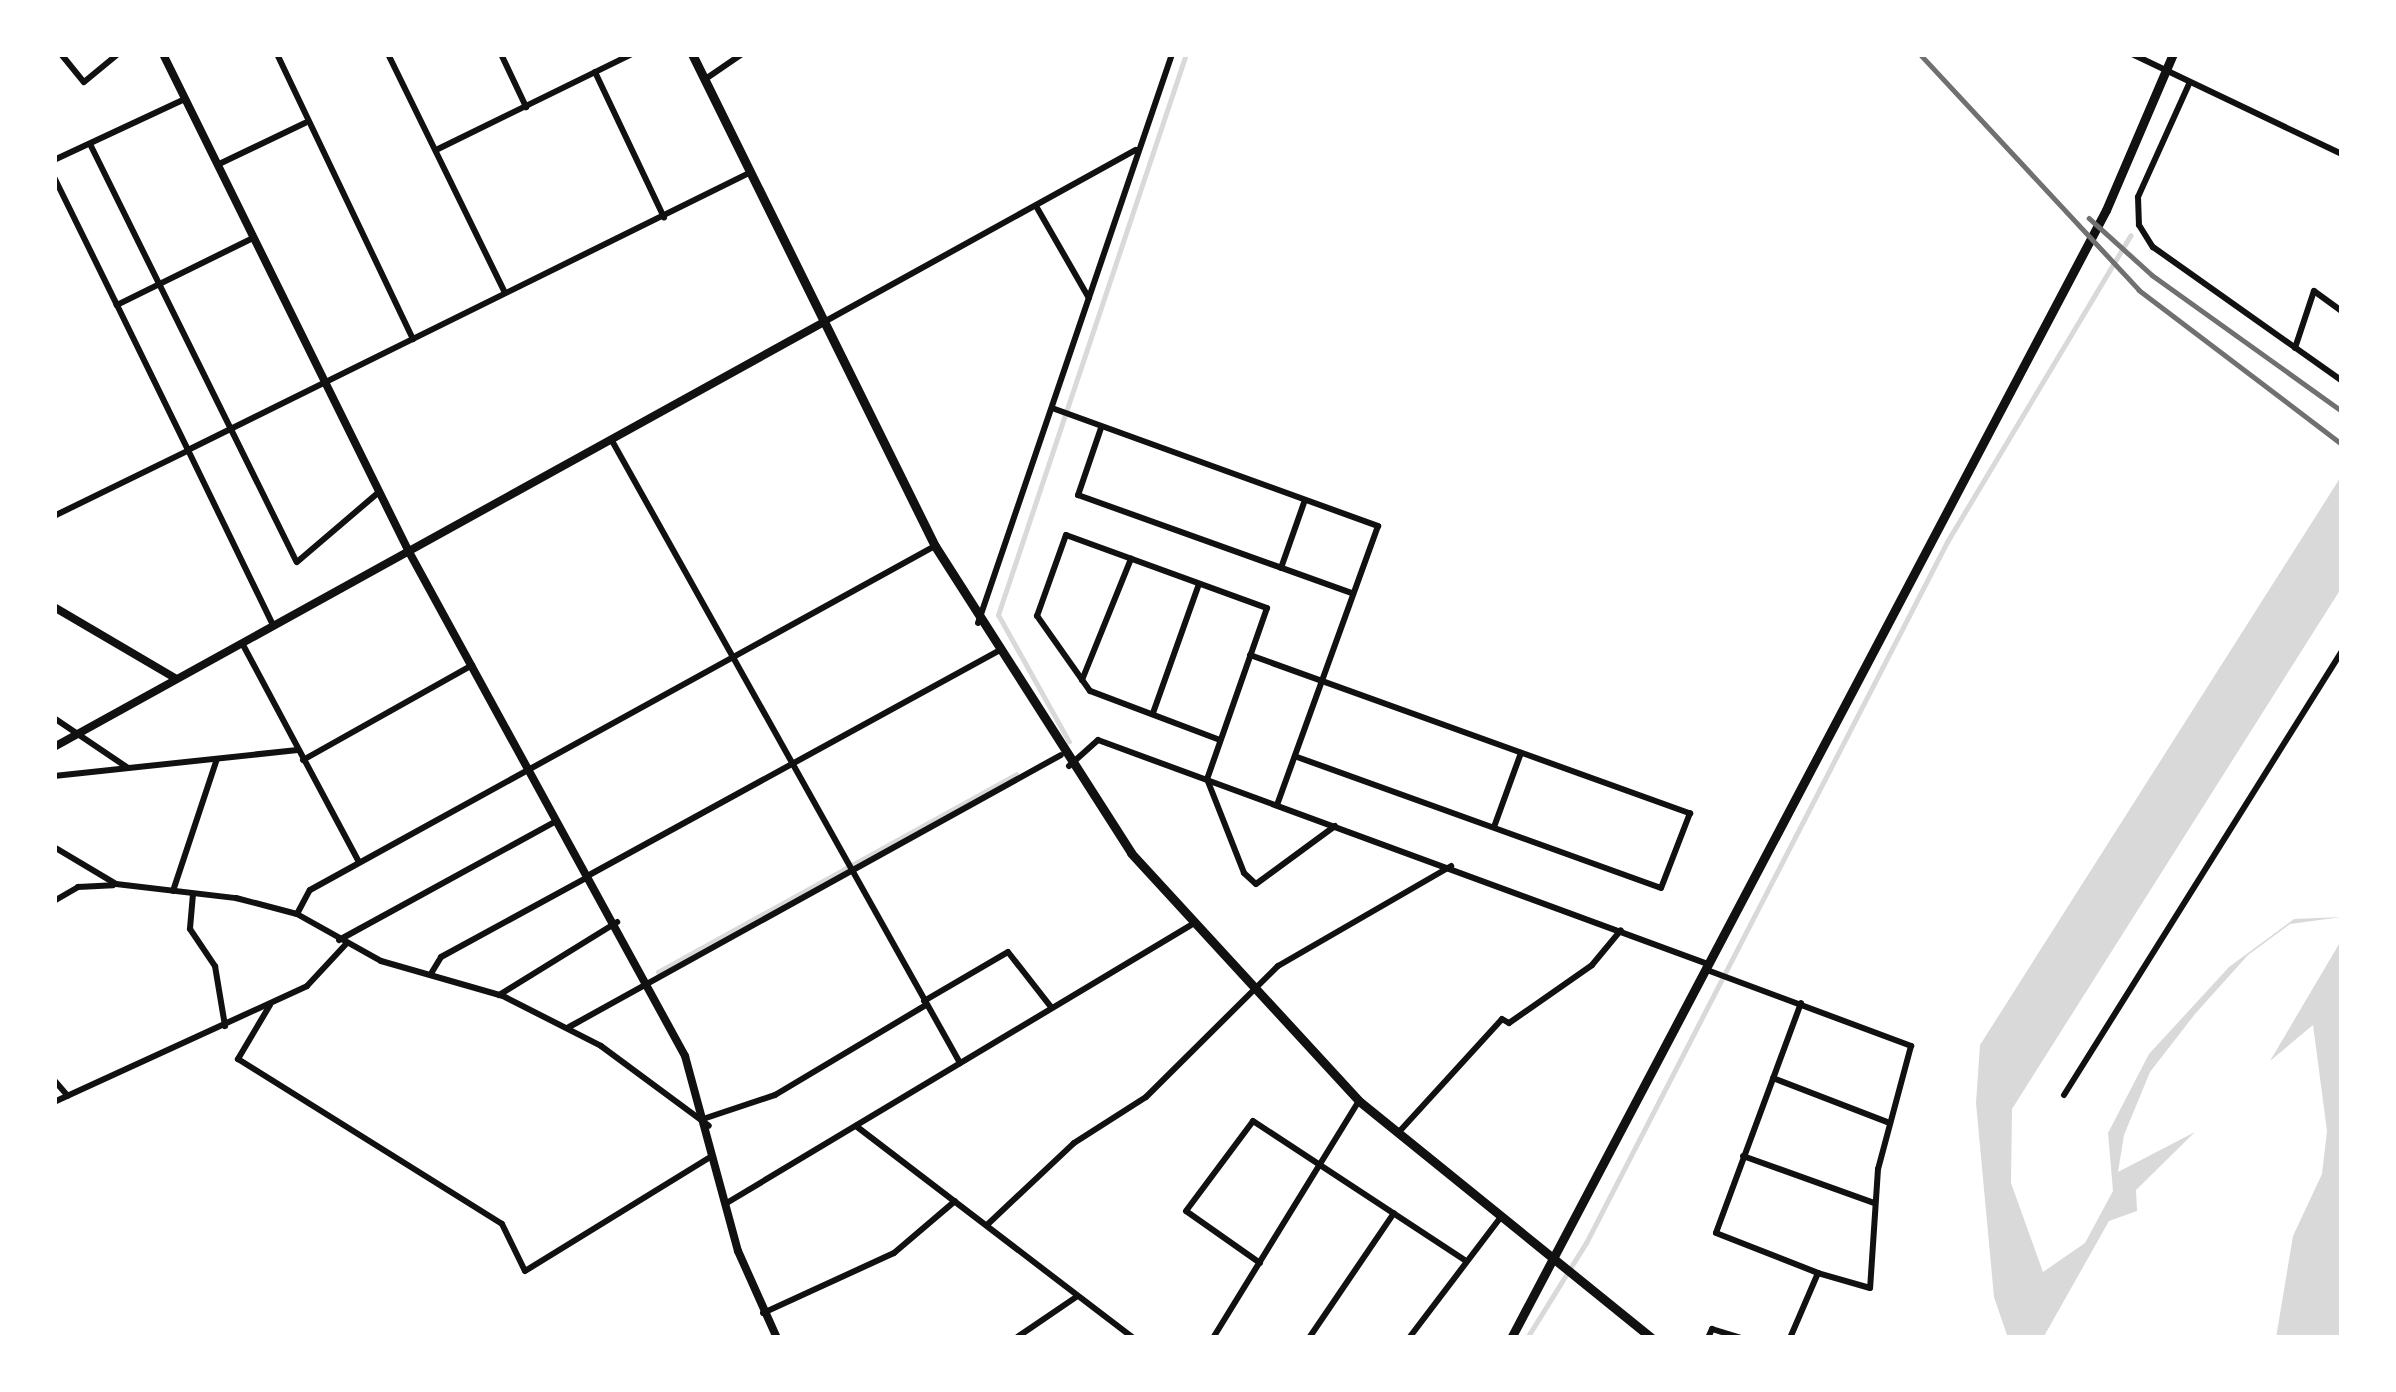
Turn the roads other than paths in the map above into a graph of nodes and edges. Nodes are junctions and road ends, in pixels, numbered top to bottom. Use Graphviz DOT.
graph roads {
  1 [pos="61,54"];
  2 [pos="118,54"];
  3 [pos="163,54"];
  4 [pos="277,54"];
  5 [pos="388,54"];
  6 [pos="500,54"];
  7 [pos="632,54"];
  8 [pos="692,54"];
  9 [pos="742,54"];
  10 [pos="1172,54"];
  11 [pos="2132,54"];
  12 [pos="2174,54"];
  13 [pos="595,72"];
  14 [pos="2166,76"];
  15 [pos="704,80"];
  16 [pos="2188,84"];
  17 [pos="184,99"];
  18 [pos="526,107"];
  19 [pos="305,123"];
  20 [pos="90,144"];
  21 [pos="1140,148"];
  22 [pos="436,150"];
  23 [pos="2342,154"];
  24 [pos="54,160"];
  25 [pos="217,166"];
  26 [pos="750,173"];
  27 [pos="54,177"];
  28 [pos="1036,206"];
  29 [pos="664,217"];
  30 [pos="253,238"];
  31 [pos="160,284"];
  32 [pos="506,294"];
  33 [pos="1089,298"];
  34 [pos="117,305"];
  35 [pos="2342,311"];
  36 [pos="824,322"];
  37 [pos="413,340"];
  38 [pos="2295,348"];
  39 [pos="2342,381"];
  40 [pos="326,383"];
  41 [pos="1052,408"];
  42 [pos="1101,427"];
  43 [pos="230,429"];
  44 [pos="611,439"];
  45 [pos="188,451"];
  46 [pos="379,492"];
  47 [pos="1305,500"];
  48 [pos="54,516"];
  49 [pos="935,546"];
  50 [pos="408,550"];
  51 [pos="1131,559"];
  52 [pos="1281,568"];
  53 [pos="1199,584"];
  54 [pos="1352,593"];
  55 [pos="54,607"];
  56 [pos="978,623"];
  57 [pos="273,626"];
  58 [pos="242,643"];
  59 [pos="2342,651"];
  60 [pos="997,652"];
  61 [pos="1250,655"];
  62 [pos="733,657"];
  63 [pos="472,665"];
  64 [pos="176,679"];
  65 [pos="1082,680"];
  66 [pos="1321,681"];
  67 [pos="1153,713"];
  68 [pos="54,718"];
  69 [pos="78,732"];
  70 [pos="1220,740"];
  71 [pos="54,747"];
  72 [pos="298,750"];
  73 [pos="1521,753"];
  74 [pos="1061,755"];
  75 [pos="1295,756"];
  76 [pos="217,758"];
  77 [pos="303,760"];
  78 [pos="791,764"];
  79 [pos="1069,766"];
  80 [pos="128,768"];
  81 [pos="531,769"];
  82 [pos="54,776"];
  83 [pos="1207,779"];
  84 [pos="1277,805"];
  85 [pos="560,820"];
  86 [pos="1335,826"];
  87 [pos="1494,827"];
  88 [pos="54,847"];
  89 [pos="359,862"];
  90 [pos="1451,866"];
  91 [pos="850,873"];
  92 [pos="591,875"];
  93 [pos="116,884"];
  94 [pos="173,892"];
  95 [pos="193,894"];
  96 [pos="54,901"];
  97 [pos="297,914"];
  98 [pos="616,922"];
  99 [pos="1191,925"];
  100 [pos="1621,929"];
  101 [pos="343,942"];
  102 [pos="1704,965"];
  103 [pos="431,972"];
  104 [pos="649,984"];
  105 [pos="1249,991"];
  106 [pos="500,995"];
  107 [pos="925,1003"];
  108 [pos="1801,1003"];
  109 [pos="270,1004"];
  110 [pos="1051,1007"];
  111 [pos="224,1026"];
  112 [pos="569,1027"];
  113 [pos="960,1064"];
  114 [pos="1772,1078"];
  115 [pos="54,1080"];
  116 [pos="2064,1095"];
  117 [pos="68,1096"];
  118 [pos="1358,1101"];
  119 [pos="54,1102"];
  120 [pos="708,1122"];
  121 [pos="1887,1122"];
  122 [pos="856,1126"];
  123 [pos="1397,1134"];
  124 [pos="715,1154"];
  125 [pos="1743,1156"];
  126 [pos="1322,1163"];
  127 [pos="955,1201"];
  128 [pos="1874,1203"];
  129 [pos="725,1204"];
  130 [pos="1394,1213"];
  131 [pos="1500,1218"];
  132 [pos="988,1224"];
  133 [pos="1554,1257"];
  134 [pos="1466,1262"];
  135 [pos="1260,1263"];
  136 [pos="1818,1273"];
  137 [pos="1076,1297"];
  138 [pos="763,1313"];
  139 [pos="777,1338"];
  140 [pos="1016,1338"];
  141 [pos="1133,1338"];
  142 [pos="1213,1338"];
  143 [pos="1309,1338"];
  144 [pos="1408,1338"];
  145 [pos="1510,1338"];
  146 [pos="1652,1338"];
  147 [pos="1708,1338"];
  148 [pos="1741,1338"];
  149 [pos="1790,1338"];
  1 -- 2 [label="street"];
  3 -- 17 [label="street"];
  4 -- 19 [label="street"];
  5 -- 22 [label="street"];
  6 -- 18 [label="street"];
  7 -- 13 [label="street"];
  8 -- 15 [label="main road"];
  9 -- 15 [label="street"];
  10 -- 21 [label="street"];
  11 -- 14 [label="street"];
  12 -- 14 [label="main road"];
  13 -- 18 [label="street"];
  13 -- 29 [label="street"];
  14 -- 16 [label="street"];
  14 -- 102 [label="main road"];
  15 -- 26 [label="main road"];
  16 -- 23 [label="street"];
  16 -- 38 [label="street"];
  17 -- 20 [label="street"];
  17 -- 25 [label="street"];
  18 -- 22 [label="street"];
  19 -- 25 [label="street"];
  19 -- 37 [label="street"];
  20 -- 24 [label="street"];
  20 -- 31 [label="street"];
  21 -- 28 [label="street"];
  21 -- 33 [label="street"];
  22 -- 32 [label="street"];
  25 -- 30 [label="street"];
  26 -- 29 [label="street"];
  26 -- 36 [label="main road"];
  27 -- 34 [label="street"];
  28 -- 33 [label="street"];
  28 -- 36 [label="street"];
  29 -- 32 [label="street"];
  30 -- 31 [label="street"];
  30 -- 40 [label="street"];
  31 -- 34 [label="street"];
  31 -- 43 [label="street"];
  32 -- 37 [label="street"];
  33 -- 41 [label="street"];
  34 -- 45 [label="street"];
  35 -- 38 [label="street"];
  36 -- 44 [label="street"];
  36 -- 49 [label="main road"];
  37 -- 40 [label="street"];
  38 -- 39 [label="street"];
  40 -- 43 [label="street"];
  40 -- 46 [label="street"];
  41 -- 42 [label="street"];
  41 -- 56 [label="street"];
  42 -- 47 [label="street"];
  42 -- 52 [label="street"];
  43 -- 45 [label="street"];
  43 -- 46 [label="street"];
  44 -- 50 [label="street"];
  44 -- 62 [label="street"];
  45 -- 48 [label="street"];
  45 -- 57 [label="street"];
  46 -- 50 [label="street"];
  47 -- 52 [label="street"];
  47 -- 54 [label="street"];
  49 -- 56 [label="main road"];
  49 -- 62 [label="street"];
  50 -- 57 [label="street"];
  50 -- 63 [label="street"];
  51 -- 53 [label="street"];
  51 -- 65 [label="street"];
  51 -- 65 [label="street"];
  52 -- 54 [label="street"];
  53 -- 61 [label="street"];
  53 -- 67 [label="street"];
  54 -- 66 [label="street"];
  55 -- 64 [label="street"];
  56 -- 60 [label="main road"];
  57 -- 58 [label="street"];
  58 -- 64 [label="street"];
  58 -- 72 [label="street"];
  59 -- 116 [label="street"];
  60 -- 74 [label="main road"];
  60 -- 78 [label="street"];
  61 -- 66 [label="street"];
  61 -- 70 [label="street"];
  62 -- 78 [label="street"];
  62 -- 81 [label="street"];
  63 -- 77 [label="street"];
  63 -- 81 [label="street"];
  64 -- 69 [label="street"];
  65 -- 67 [label="street"];
  66 -- 73 [label="street"];
  66 -- 75 [label="street"];
  67 -- 70 [label="street"];
  68 -- 69 [label="street"];
  69 -- 71 [label="street"];
  69 -- 80 [label="street"];
  70 -- 83 [label="street"];
  72 -- 76 [label="street"];
  72 -- 77 [label="street"];
  73 -- 87 [label="street"];
  73 -- 87 [label="street"];
  74 -- 79 [label="main road"];
  74 -- 91 [label="street"];
  75 -- 84 [label="street"];
  75 -- 87 [label="street"];
  76 -- 80 [label="street"];
  76 -- 94 [label="street"];
  77 -- 89 [label="street"];
  78 -- 91 [label="street"];
  78 -- 92 [label="street"];
  79 -- 83 [label="street"];
  79 -- 99 [label="main road"];
  80 -- 82 [label="street"];
  81 -- 85 [label="street"];
  81 -- 89 [label="street"];
  83 -- 84 [label="street"];
  83 -- 86 [label="street"];
  84 -- 86 [label="street"];
  85 -- 92 [label="street"];
  85 -- 101 [label="street"];
  86 -- 90 [label="street"];
  88 -- 93 [label="street"];
  89 -- 97 [label="street"];
  90 -- 100 [label="street"];
  90 -- 105 [label="street"];
  91 -- 104 [label="street"];
  91 -- 107 [label="street"];
  92 -- 98 [label="street"];
  92 -- 103 [label="street"];
  93 -- 94 [label="street"];
  93 -- 96 [label="street"];
  94 -- 95 [label="street"];
  95 -- 97 [label="street"];
  95 -- 111 [label="street"];
  97 -- 101 [label="street"];
  98 -- 104 [label="street"];
  98 -- 106 [label="street"];
  99 -- 105 [label="main road"];
  99 -- 110 [label="street"];
  100 -- 102 [label="street"];
  100 -- 123 [label="street"];
  101 -- 103 [label="street"];
  101 -- 109 [label="street"];
  102 -- 108 [label="street"];
  102 -- 133 [label="main road"];
  103 -- 106 [label="street"];
  104 -- 112 [label="street"];
  104 -- 120 [label="street"];
  105 -- 118 [label="main road"];
  105 -- 132 [label="street"];
  106 -- 112 [label="street"];
  107 -- 110 [label="street"];
  107 -- 113 [label="street"];
  107 -- 120 [label="street"];
  108 -- 114 [label="street"];
  108 -- 121 [label="street"];
  109 -- 111 [label="street"];
  109 -- 124 [label="street"];
  110 -- 113 [label="street"];
  111 -- 117 [label="street"];
  112 -- 120 [label="street"];
  113 -- 122 [label="street"];
  114 -- 121 [label="street"];
  114 -- 125 [label="street"];
  115 -- 117 [label="street"];
  117 -- 119 [label="street"];
  118 -- 123 [label="main road"];
  118 -- 126 [label="street"];
  120 -- 124 [label="street"];
  121 -- 128 [label="street"];
  122 -- 127 [label="street"];
  122 -- 129 [label="street"];
  123 -- 131 [label="main road"];
  124 -- 129 [label="street"];
  125 -- 128 [label="street"];
  125 -- 136 [label="street"];
  126 -- 130 [label="street"];
  126 -- 135 [label="street"];
  126 -- 135 [label="street"];
  127 -- 132 [label="street"];
  127 -- 138 [label="street"];
  128 -- 136 [label="street"];
  129 -- 138 [label="street"];
  130 -- 134 [label="street"];
  130 -- 143 [label="street"];
  131 -- 133 [label="main road"];
  131 -- 134 [label="street"];
  132 -- 137 [label="street"];
  133 -- 145 [label="main road"];
  133 -- 146 [label="main road"];
  134 -- 144 [label="street"];
  135 -- 142 [label="street"];
  136 -- 149 [label="street"];
  137 -- 140 [label="street"];
  137 -- 141 [label="street"];
  138 -- 139 [label="street"];
  147 -- 148 [label="street"];
}
